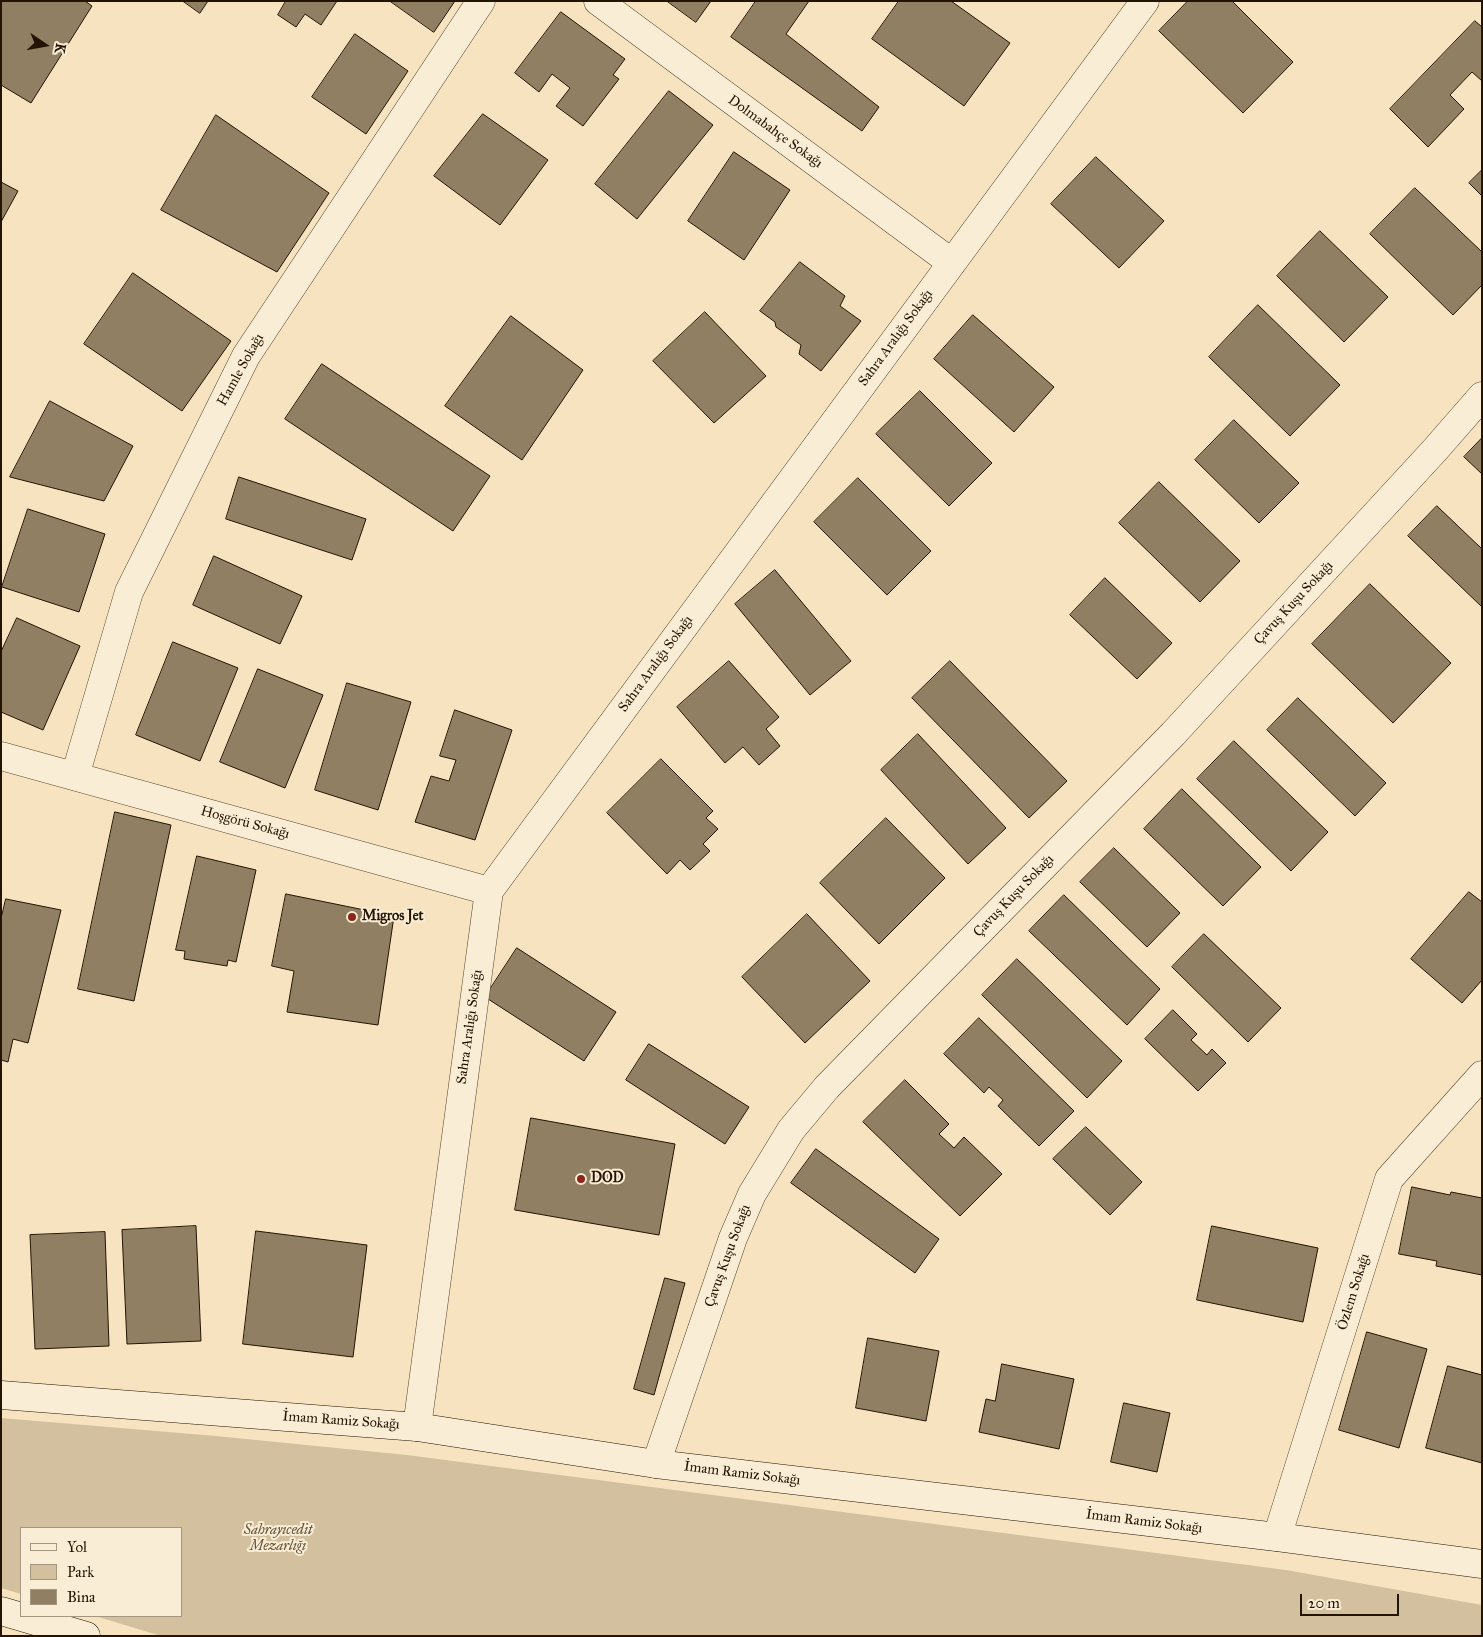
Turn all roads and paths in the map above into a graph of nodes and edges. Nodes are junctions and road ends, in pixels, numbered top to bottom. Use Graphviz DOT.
graph roads {
  1 [pos="481,1"];
  2 [pos="598,1"];
  3 [pos="1145,1"];
  4 [pos="952,263"];
  5 [pos="1482,396"];
  6 [pos="1,756"];
  7 [pos="76,776"];
  8 [pos="489,891"];
  9 [pos="1482,1075"];
  10 [pos="1,1395"];
  11 [pos="417,1427"];
  12 [pos="656,1464"];
  13 [pos="1277,1537"];
  14 [pos="1482,1564"];
  15 [pos="1,1611"];
  16 [pos="20,1617"];
  17 [pos="21,1617"];
  18 [pos="86,1636"];
  1 -- 7 [label="street, Hamle Sokağı"];
  2 -- 4 [label="street, Dolmabahçe Sokağı"];
  3 -- 4 [label="street, Sahra Aralığı Sokağı"];
  4 -- 8 [label="street, Sahra Aralığı Sokağı"];
  5 -- 12 [label="street, Çavuş Kuşu Sokağı"];
  6 -- 7 [label="street, Hoşgörü Sokağı"];
  7 -- 8 [label="street, Hoşgörü Sokağı"];
  8 -- 11 [label="street, Sahra Aralığı Sokağı"];
  9 -- 13 [label="street, Özlem Sokağı"];
  10 -- 11 [label="street, İmam Ramiz Sokağı"];
  11 -- 12 [label="street, İmam Ramiz Sokağı"];
  12 -- 13 [label="street, İmam Ramiz Sokağı"];
  13 -- 14 [label="street, İmam Ramiz Sokağı"];
  15 -- 16 [label="street"];
  17 -- 18 [label="street"];
}
